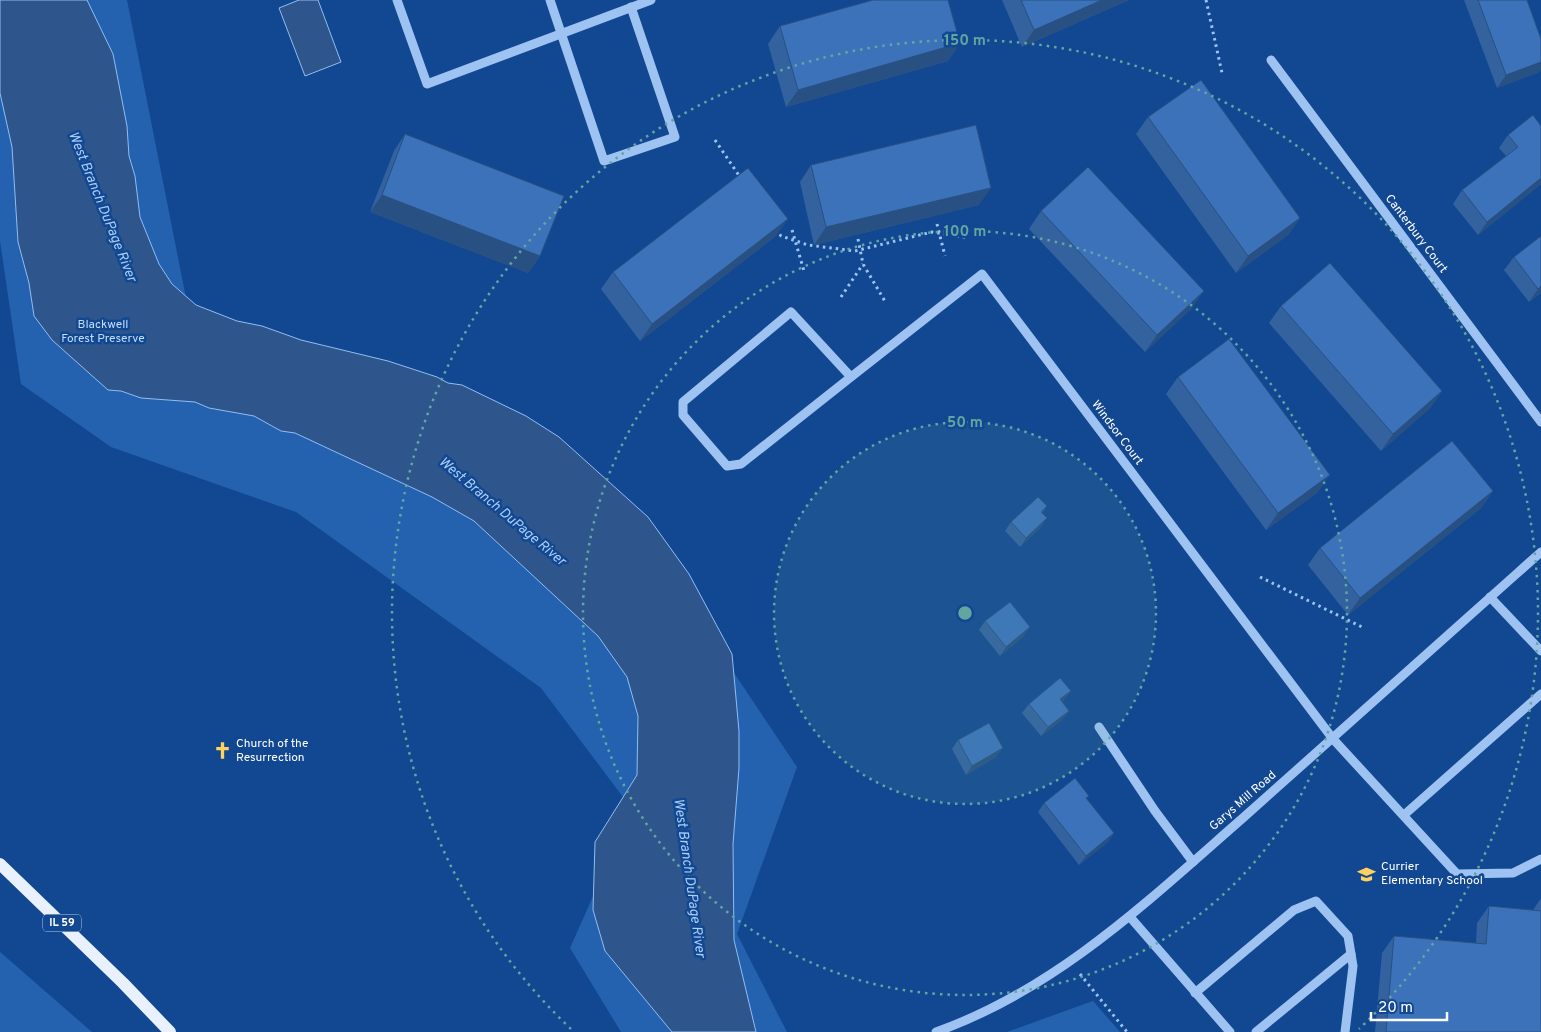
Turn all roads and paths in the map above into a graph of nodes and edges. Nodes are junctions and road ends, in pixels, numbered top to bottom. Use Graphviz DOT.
graph roads {
  1 [pos="397,0"];
  2 [pos="550,0"];
  3 [pos="651,0"];
  4 [pos="1206,0"];
  5 [pos="631,7"];
  6 [pos="562,33"];
  7 [pos="1271,60"];
  8 [pos="1222,73"];
  9 [pos="715,140"];
  10 [pos="743,180"];
  11 [pos="770,220"];
  12 [pos="937,224"];
  13 [pos="792,230"];
  14 [pos="940,233"];
  15 [pos="968,238"];
  16 [pos="858,239"];
  17 [pos="945,256"];
  18 [pos="863,264"];
  19 [pos="804,271"];
  20 [pos="841,297"];
  21 [pos="886,303"];
  22 [pos="851,377"];
  23 [pos="1541,422"];
  24 [pos="1541,552"];
  25 [pos="1260,577"];
  26 [pos="1490,597"];
  27 [pos="1364,628"];
  28 [pos="1541,651"];
  29 [pos="1541,694"];
  30 [pos="1099,727"];
  31 [pos="1333,739"];
  32 [pos="1404,816"];
  33 [pos="1541,859"];
  34 [pos="1193,862"];
  35 [pos="0,864"];
  36 [pos="1130,917"];
  37 [pos="1351,954"];
  38 [pos="1071,962"];
  39 [pos="1195,993"];
  40 [pos="170,1032"];
  41 [pos="936,1032"];
  42 [pos="1126,1032"];
  43 [pos="1230,1032"];
  44 [pos="1256,1032"];
  45 [pos="1345,1032"];
  1 -- 6 [label="street"];
  2 -- 6 [label="street"];
  3 -- 5 [label="street"];
  4 -- 8 [label="path"];
  5 -- 6 [label="street"];
  5 -- 6 [label="street"];
  7 -- 23 [label="street, Canterbury Court"];
  9 -- 10 [label="path"];
  11 -- 14 [label="path"];
  12 -- 14 [label="path"];
  13 -- 19 [label="path"];
  14 -- 15 [label="path"];
  14 -- 17 [label="path"];
  16 -- 18 [label="path"];
  18 -- 20 [label="path"];
  18 -- 21 [label="path"];
  22 -- 22 [label="street, Windsor Court"];
  22 -- 31 [label="street, Windsor Court"];
  24 -- 26 [label="street, Garys Mill Road"];
  25 -- 27 [label="path"];
  26 -- 28 [label="street"];
  26 -- 31 [label="street, Garys Mill Road"];
  29 -- 32 [label="street"];
  30 -- 34 [label="street"];
  31 -- 32 [label="street"];
  31 -- 34 [label="street, Garys Mill Road"];
  32 -- 33 [label="street"];
  34 -- 36 [label="street, Garys Mill Road"];
  35 -- 40 [label="main road, IL 59"];
  36 -- 38 [label="street, Garys Mill Road"];
  36 -- 39 [label="street"];
  37 -- 39 [label="street"];
  37 -- 44 [label="street"];
  37 -- 45 [label="street"];
  38 -- 41 [label="street, Garys Mill Road"];
  38 -- 42 [label="path"];
  39 -- 43 [label="street"];
}
